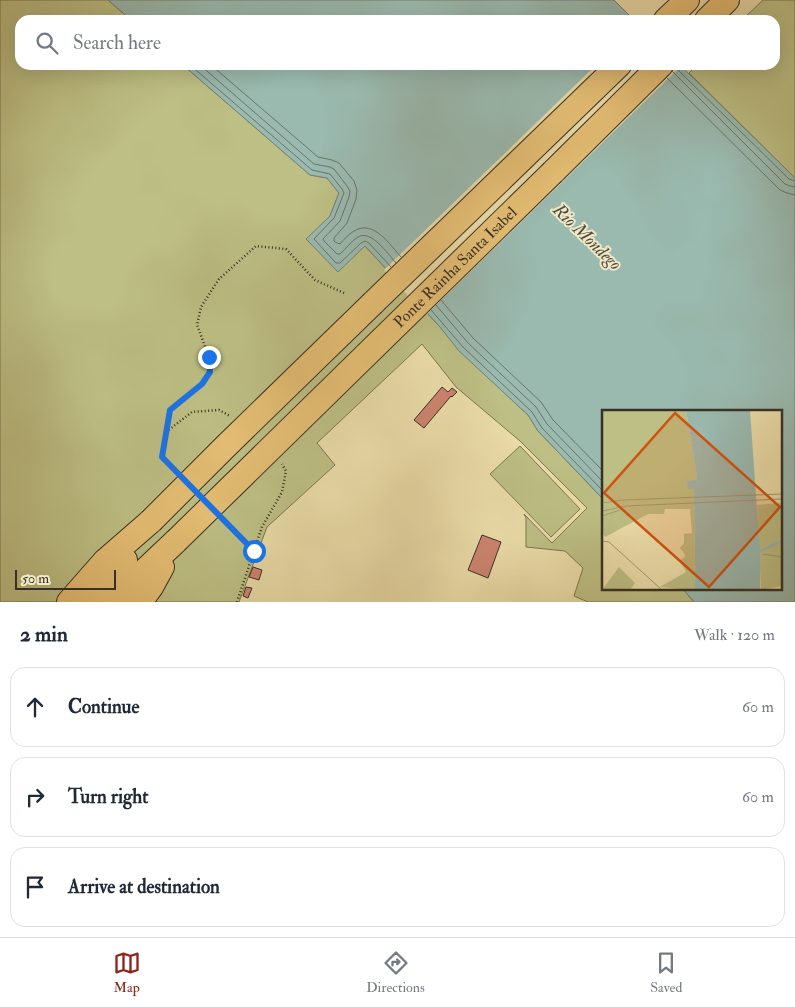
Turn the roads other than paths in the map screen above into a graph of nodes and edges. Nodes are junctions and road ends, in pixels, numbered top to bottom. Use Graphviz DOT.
graph roads {
  1 [pos="687,0"];
  2 [pos="727,0"];
  3 [pos="671,15"];
  4 [pos="712,15"];
  5 [pos="614,70"];
  6 [pos="656,70"];
  7 [pos="151,521"];
  8 [pos="176,541"];
  9 [pos="69,602"];
  10 [pos="93,602"];
  11 [pos="118,602"];
  12 [pos="140,602"];
  1 -- 3 [label="highway"];
  2 -- 4 [label="highway"];
  5 -- 7 [label="highway, Ponte Rainha Santa Isabel, bridge"];
  6 -- 8 [label="highway, Ponte Rainha Santa Isabel, bridge"];
  7 -- 9 [label="highway"];
  7 -- 10 [label="highway"];
  8 -- 11 [label="highway, Ponte Rainha Santa Isabel"];
  8 -- 12 [label="highway"];
}
